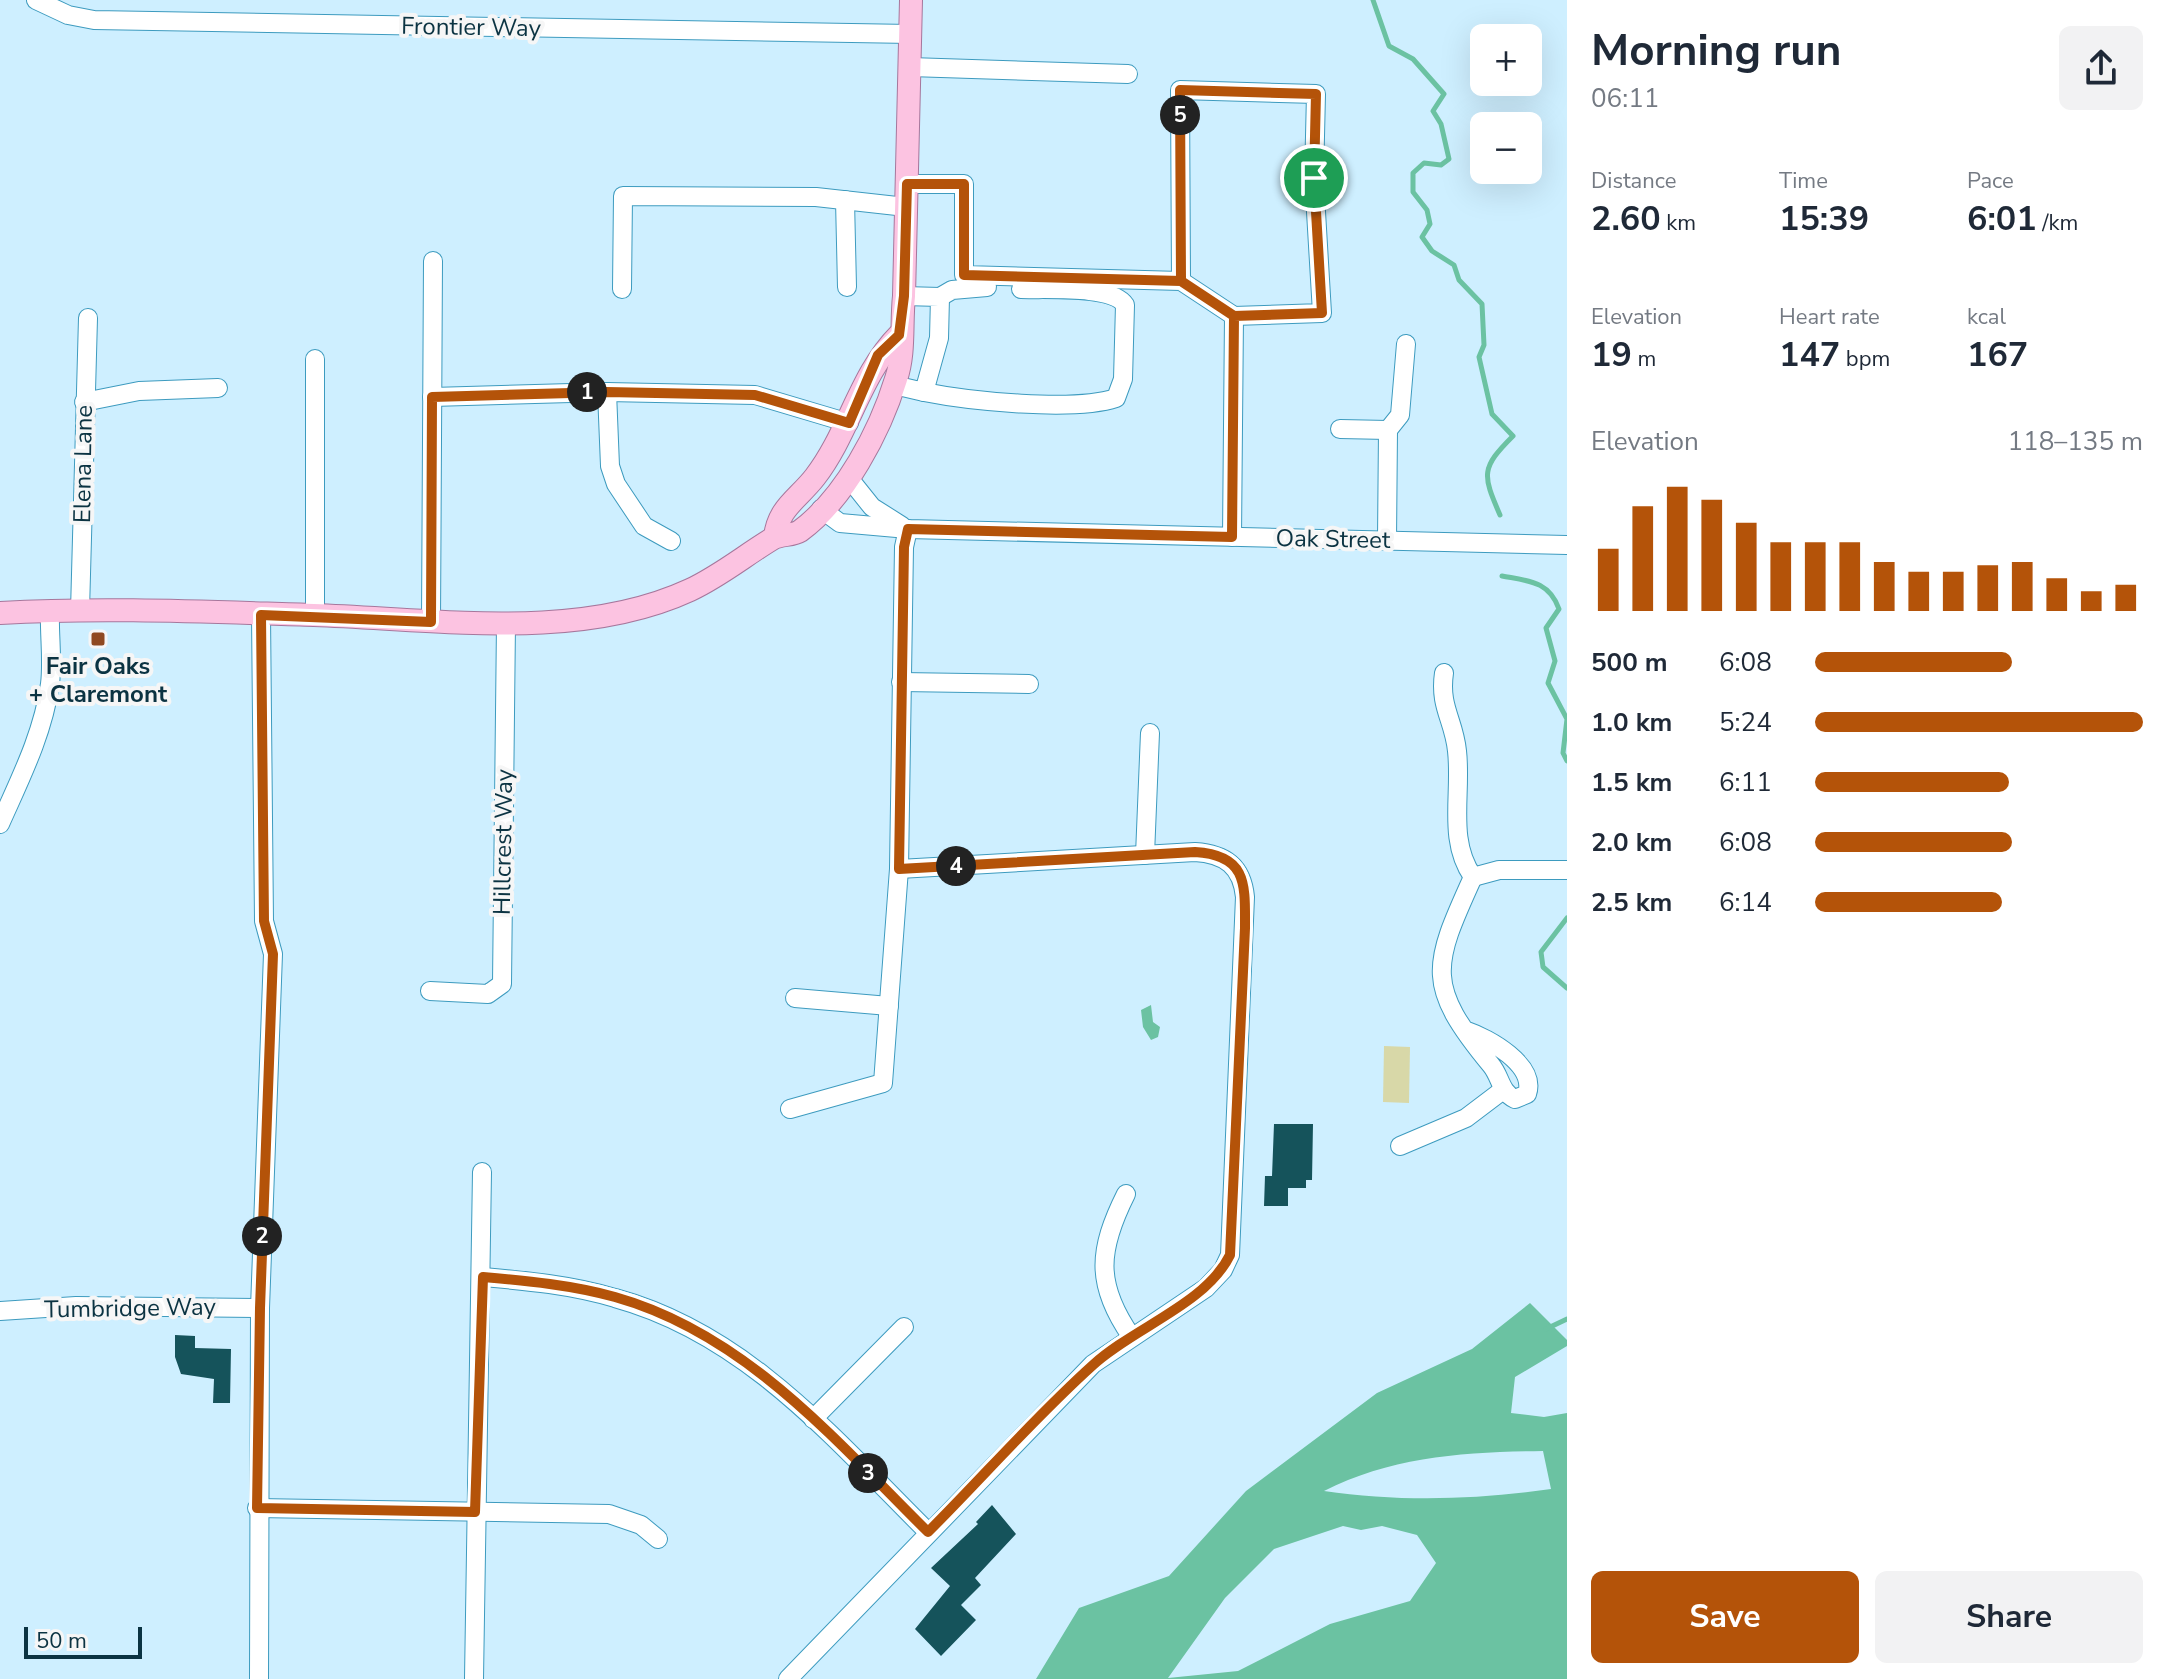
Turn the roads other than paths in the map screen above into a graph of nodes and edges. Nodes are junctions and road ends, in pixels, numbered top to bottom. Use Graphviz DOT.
graph roads {
  1 [pos="36,0"];
  2 [pos="911,0"];
  3 [pos="911,34"];
  4 [pos="910,67"];
  5 [pos="1128,74"];
  6 [pos="906,196"];
  7 [pos="845,200"];
  8 [pos="433,261"];
  9 [pos="1181,281"];
  10 [pos="847,287"];
  11 [pos="622,289"];
  12 [pos="904,296"];
  13 [pos="940,297"];
  14 [pos="1234,316"];
  15 [pos="88,318"];
  16 [pos="899,335"];
  17 [pos="1406,344"];
  18 [pos="315,359"];
  19 [pos="894,385"];
  20 [pos="218,388"];
  21 [pos="607,392"];
  22 [pos="924,392"];
  23 [pos="432,397"];
  24 [pos="84,402"];
  25 [pos="1340,429"];
  26 [pos="1388,430"];
  27 [pos="844,432"];
  28 [pos="848,477"];
  29 [pos="821,509"];
  30 [pos="908,529"];
  31 [pos="775,537"];
  32 [pos="1232,537"];
  33 [pos="1387,540"];
  34 [pos="671,541"];
  35 [pos="1567,545"];
  36 [pos="50,610"];
  37 [pos="80,611"];
  38 [pos="0,613"];
  39 [pos="261,615"];
  40 [pos="315,615"];
  41 [pos="431,622"];
  42 [pos="506,623"];
  43 [pos="1444,673"];
  44 [pos="901,682"];
  45 [pos="1029,684"];
  46 [pos="1150,733"];
  47 [pos="0,824"];
  48 [pos="1145,855"];
  49 [pos="899,869"];
  50 [pos="1562,870"];
  51 [pos="1473,877"];
  52 [pos="430,991"];
  53 [pos="795,998"];
  54 [pos="889,1006"];
  55 [pos="1467,1031"];
  56 [pos="1503,1090"];
  57 [pos="790,1109"];
  58 [pos="1400,1146"];
  59 [pos="482,1172"];
  60 [pos="1126,1194"];
  61 [pos="483,1277"];
  62 [pos="260,1308"];
  63 [pos="0,1311"];
  64 [pos="904,1327"];
  65 [pos="1131,1336"];
  66 [pos="813,1419"];
  67 [pos="257,1508"];
  68 [pos="475,1512"];
  69 [pos="928,1532"];
  70 [pos="658,1539"];
  71 [pos="259,1679"];
  72 [pos="474,1679"];
  73 [pos="788,1679"];
  1 -- 3 [label="street, Frontier Way"];
  2 -- 3 [label="main road"];
  3 -- 4 [label="main road"];
  4 -- 5 [label="street"];
  4 -- 6 [label="main road"];
  6 -- 7 [label="street"];
  6 -- 9 [label="street"];
  6 -- 12 [label="main road"];
  7 -- 10 [label="street"];
  7 -- 11 [label="street"];
  8 -- 23 [label="street"];
  9 -- 14 [label="street"];
  9 -- 14 [label="street"];
  12 -- 13 [label="street"];
  12 -- 16 [label="main road"];
  13 -- 22 [label="street"];
  13 -- 22 [label="street"];
  14 -- 32 [label="street"];
  15 -- 24 [label="street, Elena Lane"];
  16 -- 19 [label="main road"];
  16 -- 27 [label="main road"];
  17 -- 26 [label="street"];
  18 -- 40 [label="street"];
  19 -- 22 [label="street"];
  19 -- 28 [label="main road"];
  20 -- 24 [label="street"];
  21 -- 23 [label="street"];
  21 -- 27 [label="street"];
  21 -- 34 [label="street"];
  23 -- 41 [label="street"];
  24 -- 37 [label="street, Elena Lane"];
  25 -- 26 [label="street"];
  26 -- 33 [label="street"];
  27 -- 29 [label="main road"];
  27 -- 31 [label="main road"];
  28 -- 29 [label="main road"];
  28 -- 30 [label="street"];
  29 -- 30 [label="street, Oak Street"];
  29 -- 31 [label="main road"];
  30 -- 32 [label="street, Oak Street"];
  30 -- 44 [label="street"];
  31 -- 42 [label="main road"];
  32 -- 33 [label="street, Oak Street"];
  33 -- 35 [label="street, Oak Street"];
  36 -- 37 [label="main road"];
  36 -- 38 [label="main road"];
  36 -- 47 [label="street"];
  37 -- 39 [label="main road"];
  39 -- 40 [label="main road"];
  39 -- 62 [label="street"];
  40 -- 41 [label="main road"];
  41 -- 42 [label="main road"];
  42 -- 52 [label="street, Hillcrest Way"];
  43 -- 51 [label="street"];
  44 -- 45 [label="street"];
  44 -- 49 [label="street"];
  46 -- 48 [label="street"];
  48 -- 49 [label="street"];
  48 -- 65 [label="street"];
  49 -- 54 [label="street"];
  50 -- 51 [label="street"];
  51 -- 55 [label="street"];
  53 -- 54 [label="street"];
  54 -- 57 [label="street"];
  55 -- 56 [label="street"];
  55 -- 56 [label="street"];
  56 -- 58 [label="street"];
  59 -- 61 [label="street"];
  60 -- 65 [label="street"];
  61 -- 66 [label="street"];
  61 -- 68 [label="street"];
  62 -- 63 [label="street, Tumbridge Way"];
  62 -- 67 [label="street"];
  64 -- 66 [label="street"];
  65 -- 69 [label="street"];
  66 -- 69 [label="street"];
  67 -- 68 [label="street"];
  67 -- 71 [label="street"];
  68 -- 70 [label="street"];
  68 -- 72 [label="street"];
  69 -- 73 [label="street"];
}
